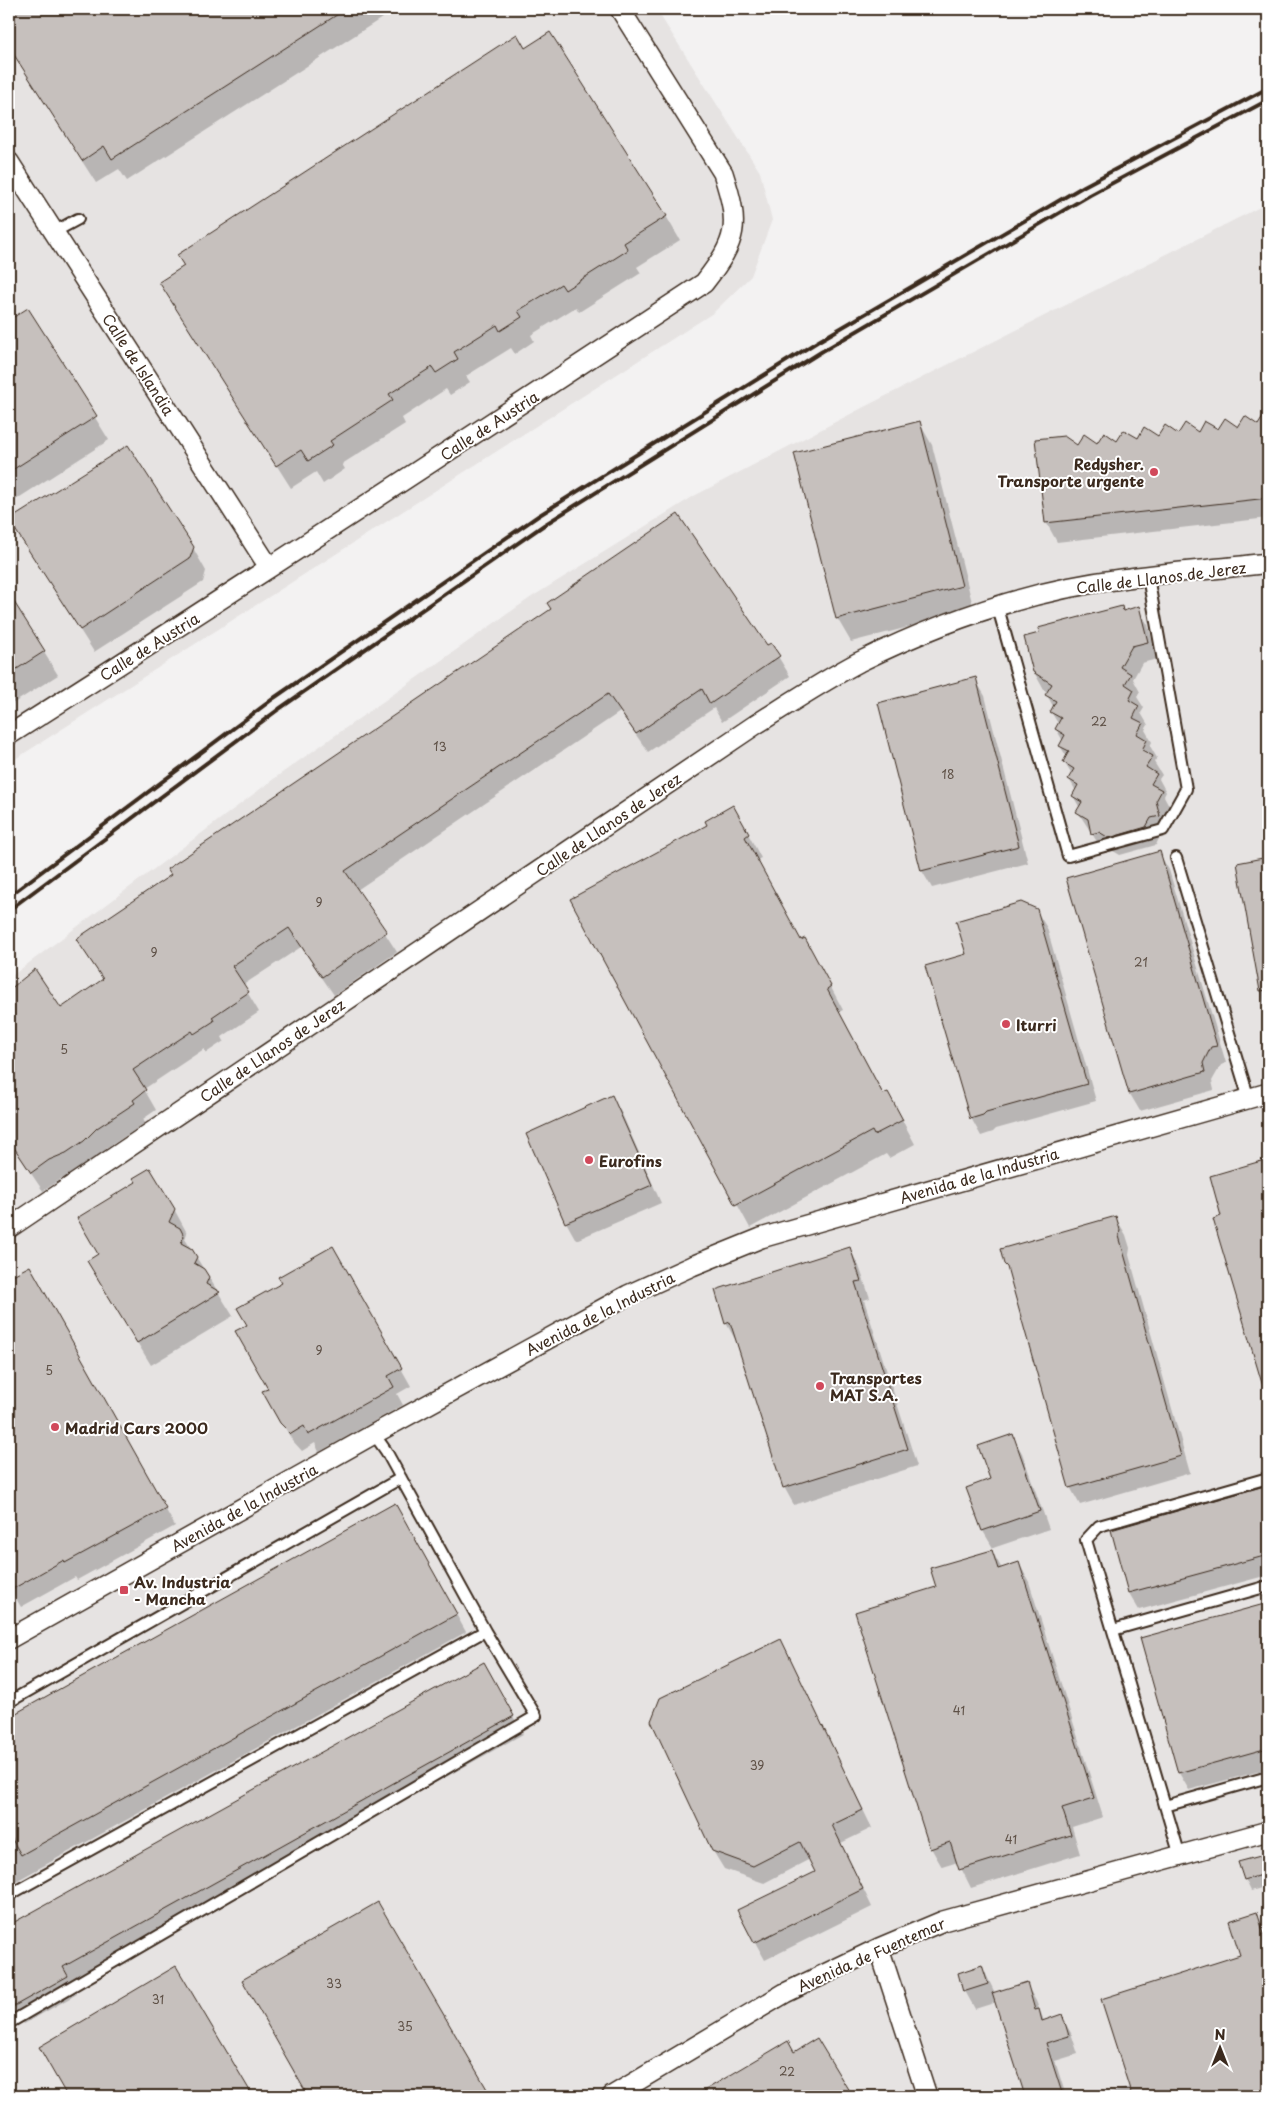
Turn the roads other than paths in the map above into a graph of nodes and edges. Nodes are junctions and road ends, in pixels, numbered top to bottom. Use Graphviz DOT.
graph roads {
  1 [pos="620,9"];
  2 [pos="9,162"];
  3 [pos="78,219"];
  4 [pos="54,232"];
  5 [pos="1268,563"];
  6 [pos="269,567"];
  7 [pos="1148,576"];
  8 [pos="998,608"];
  9 [pos="9,735"];
  10 [pos="1176,858"];
  11 [pos="1268,1093"];
  12 [pos="1249,1099"];
  13 [pos="9,1228"];
  14 [pos="374,1434"];
  15 [pos="401,1478"];
  16 [pos="1268,1478"];
  17 [pos="1268,1586"];
  18 [pos="1113,1630"];
  19 [pos="485,1631"];
  20 [pos="9,1639"];
  21 [pos="9,1702"];
  22 [pos="1268,1777"];
  23 [pos="1165,1806"];
  24 [pos="1268,1831"];
  25 [pos="1180,1856"];
  26 [pos="9,1895"];
  27 [pos="879,1948"];
  28 [pos="9,2023"];
  29 [pos="612,2096"];
  30 [pos="927,2096"];
  1 -- 6 [label="street, Calle de Austria"];
  2 -- 4 [label="street, Calle de Islandia"];
  3 -- 4 [label="lane"];
  4 -- 6 [label="street, Calle de Islandia"];
  5 -- 7 [label="street, Calle de Llanos de Jerez"];
  6 -- 9 [label="street, Calle de Austria"];
  7 -- 8 [label="street, Calle de Llanos de Jerez"];
  7 -- 8 [label="lane"];
  8 -- 13 [label="street, Calle de Llanos de Jerez"];
  10 -- 12 [label="lane"];
  11 -- 12 [label="street, Avenida de la Industria"];
  12 -- 14 [label="street, Avenida de la Industria"];
  14 -- 15 [label="lane"];
  14 -- 20 [label="street, Avenida de la Industria"];
  15 -- 19 [label="lane"];
  15 -- 21 [label="lane"];
  16 -- 18 [label="lane"];
  17 -- 18 [label="lane"];
  18 -- 23 [label="lane"];
  19 -- 26 [label="lane"];
  19 -- 28 [label="lane"];
  22 -- 23 [label="lane"];
  23 -- 25 [label="lane"];
  24 -- 25 [label="street, Avenida de Fuentemar"];
  25 -- 27 [label="street, Avenida de Fuentemar"];
  27 -- 29 [label="street, Avenida de Fuentemar"];
  27 -- 30 [label="street"];
}
